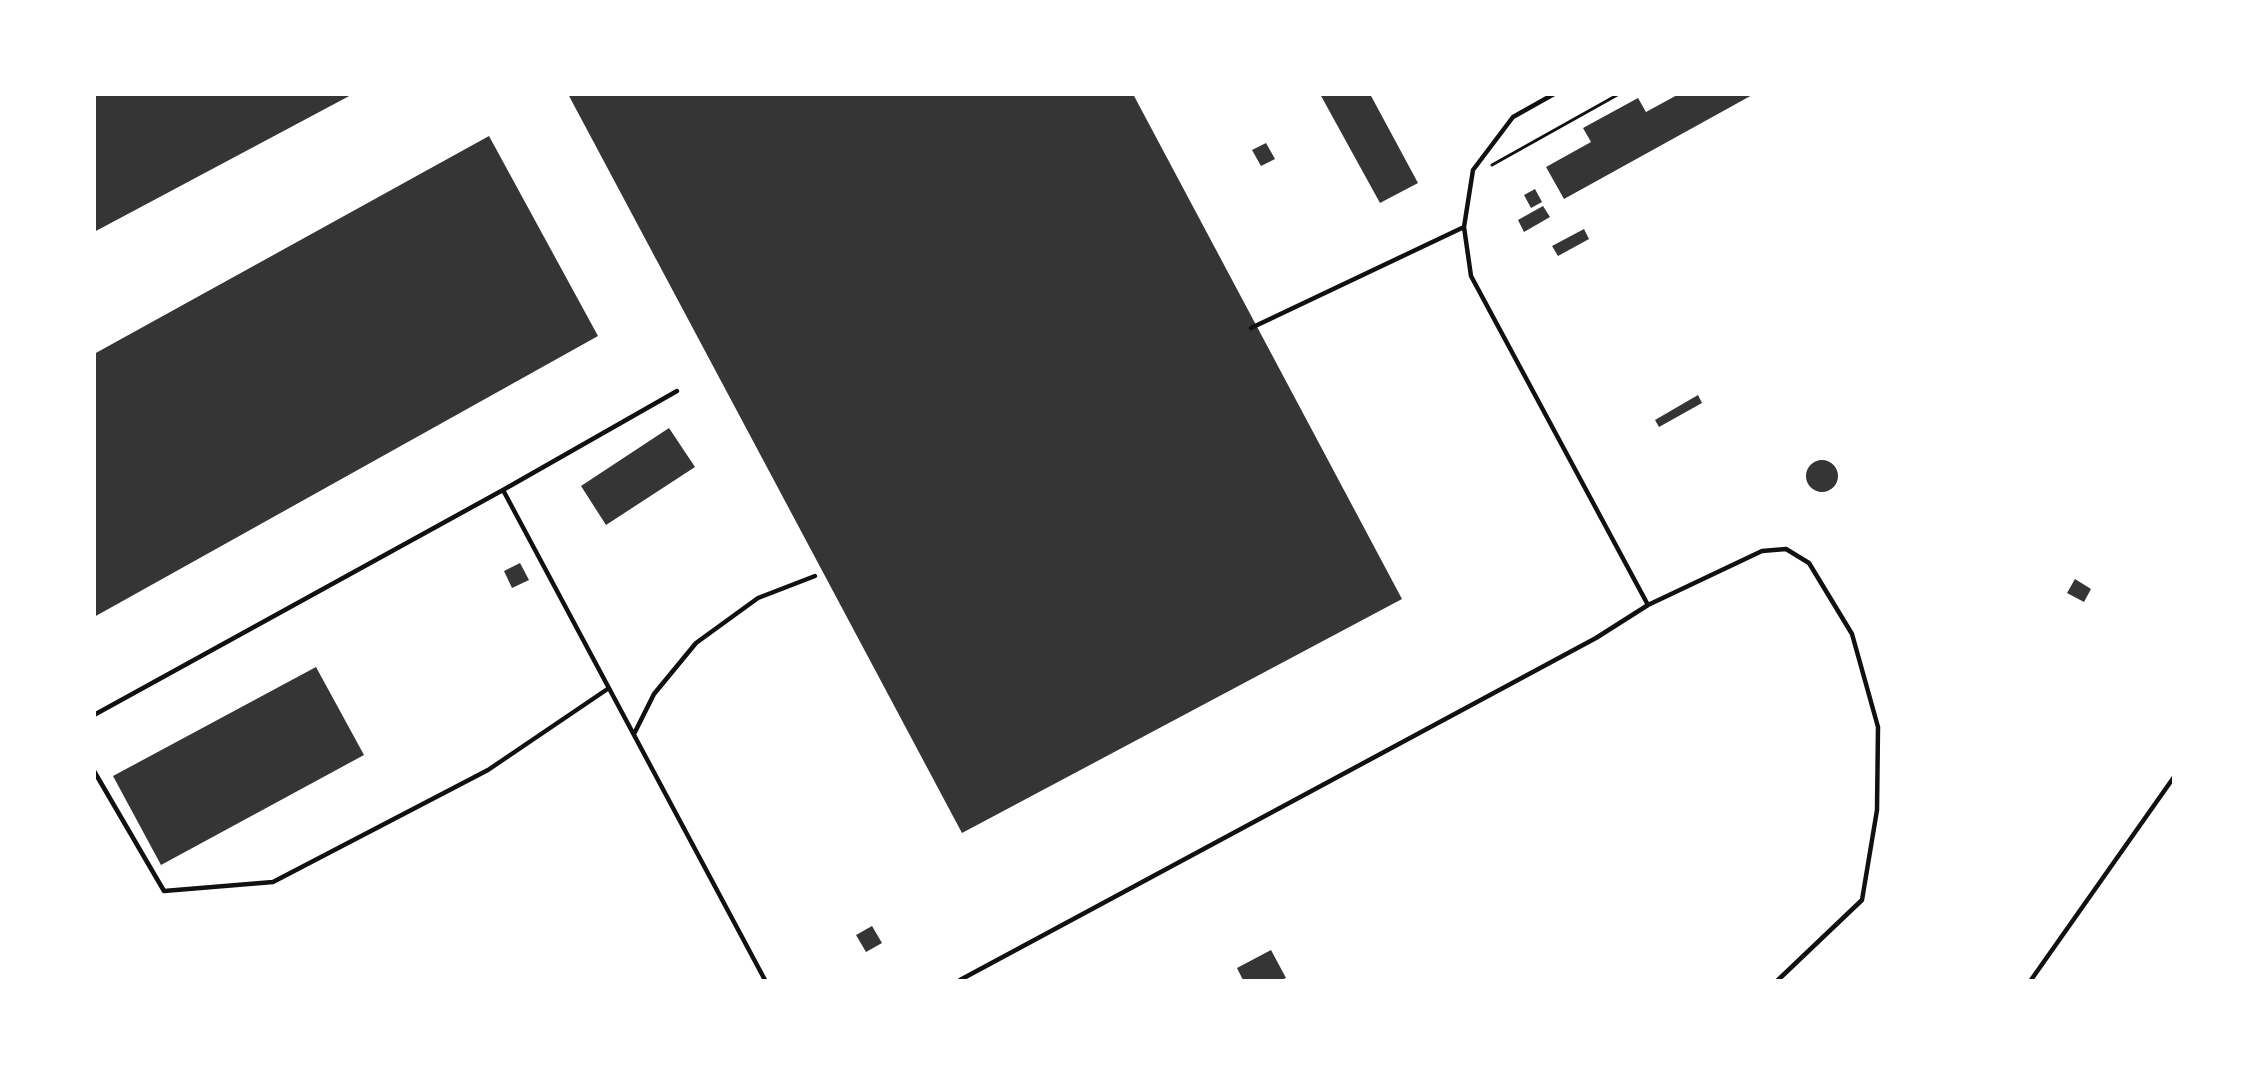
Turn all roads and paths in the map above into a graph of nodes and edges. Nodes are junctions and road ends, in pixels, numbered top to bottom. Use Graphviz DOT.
graph roads {
  1 [pos="1554,94"];
  2 [pos="1619,94"];
  3 [pos="1492,166"];
  4 [pos="1464,227"];
  5 [pos="1251,328"];
  6 [pos="677,391"];
  7 [pos="503,490"];
  8 [pos="815,576"];
  9 [pos="1648,605"];
  10 [pos="609,688"];
  11 [pos="94,716"];
  12 [pos="634,734"];
  13 [pos="94,771"];
  14 [pos="2174,777"];
  15 [pos="765,981"];
  16 [pos="960,981"];
  17 [pos="1778,981"];
  18 [pos="2031,981"];
  1 -- 4 [label="lane"];
  2 -- 3 [label="path"];
  4 -- 5 [label="lane"];
  4 -- 9 [label="lane"];
  6 -- 7 [label="lane"];
  7 -- 10 [label="lane"];
  7 -- 11 [label="lane"];
  8 -- 12 [label="lane"];
  9 -- 16 [label="lane"];
  9 -- 17 [label="lane"];
  10 -- 12 [label="lane"];
  10 -- 13 [label="lane"];
  12 -- 15 [label="lane"];
  14 -- 18 [label="lane"];
}
